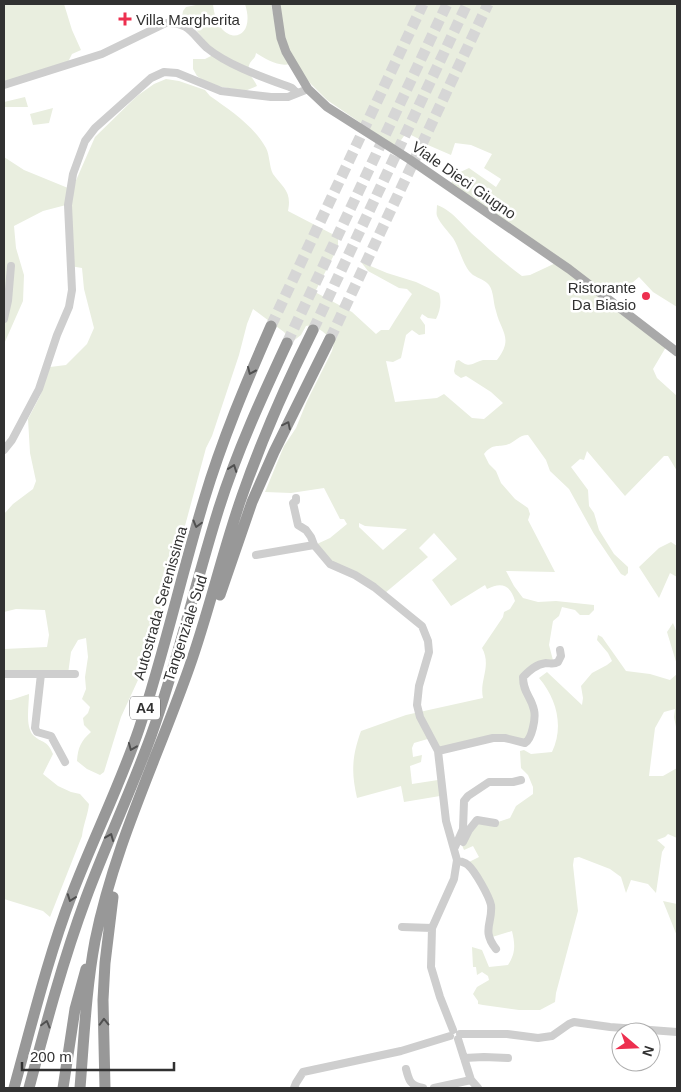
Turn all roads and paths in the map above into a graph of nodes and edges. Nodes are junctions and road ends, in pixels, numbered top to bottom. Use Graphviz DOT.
graph roads {
  1 [pos="276,4"];
  2 [pos="4,85"];
  3 [pos="308,89"];
  4 [pos="297,93"];
  5 [pos="11,266"];
  6 [pos="4,318"];
  7 [pos="271,326"];
  8 [pos="313,330"];
  9 [pos="330,339"];
  10 [pos="287,343"];
  11 [pos="677,352"];
  12 [pos="4,450"];
  13 [pos="296,498"];
  14 [pos="314,545"];
  15 [pos="256,555"];
  16 [pos="560,650"];
  17 [pos="4,674"];
  18 [pos="41,674"];
  19 [pos="76,674"];
  20 [pos="438,751"];
  21 [pos="65,762"];
  22 [pos="521,780"];
  23 [pos="495,823"];
  24 [pos="455,847"];
  25 [pos="457,860"];
  26 [pos="113,897"];
  27 [pos="402,927"];
  28 [pos="432,928"];
  29 [pos="95,942"];
  30 [pos="496,949"];
  31 [pos="677,1032"];
  32 [pos="455,1035"];
  33 [pos="464,1058"];
  34 [pos="508,1058"];
  35 [pos="406,1069"];
  36 [pos="472,1080"];
  37 [pos="14,1088"];
  38 [pos="29,1088"];
  39 [pos="63,1088"];
  40 [pos="80,1088"];
  41 [pos="87,1088"];
  42 [pos="105,1088"];
  43 [pos="294,1088"];
  44 [pos="423,1088"];
  45 [pos="434,1088"];
  46 [pos="478,1088"];
  1 -- 3 [label="main road, Viale Dieci Giugno"];
  2 -- 4 [label="street"];
  3 -- 4 [label="street"];
  3 -- 11 [label="main road, Viale Dieci Giugno"];
  4 -- 12 [label="street"];
  5 -- 6 [label="street"];
  7 -- 37 [label="highway, Autostrada Serenissima / A4, one-way"];
  8 -- 29 [label="highway, Tangenziale Sud"];
  26 -- 9 [label="highway, Tangenziale Sud, one-way"];
  38 -- 10 [label="highway, Autostrada Serenissima / A4, one-way"];
  13 -- 14 [label="street"];
  14 -- 15 [label="street"];
  14 -- 20 [label="street"];
  16 -- 20 [label="street"];
  17 -- 18 [label="street"];
  18 -- 19 [label="street"];
  18 -- 21 [label="street"];
  20 -- 24 [label="street"];
  22 -- 24 [label="street"];
  23 -- 24 [label="street"];
  24 -- 25 [label="street"];
  25 -- 28 [label="street"];
  25 -- 30 [label="street"];
  26 -- 41 [label="highway, Tangenziale Sud"];
  42 -- 26 [label="highway, one-way"];
  27 -- 28 [label="street"];
  28 -- 32 [label="street"];
  29 -- 39 [label="highway"];
  29 -- 40 [label="highway, Tangenziale Sud"];
  31 -- 32 [label="street"];
  32 -- 33 [label="street"];
  32 -- 43 [label="street"];
  33 -- 34 [label="street"];
  33 -- 36 [label="street"];
  35 -- 44 [label="street"];
  36 -- 45 [label="street"];
  36 -- 46 [label="street"];
}
